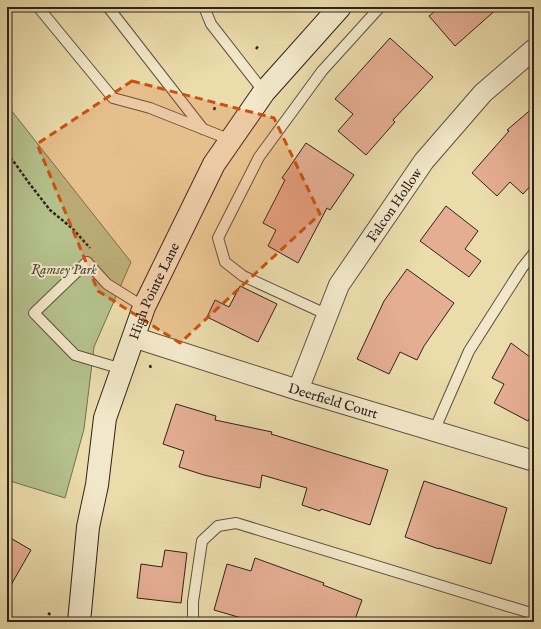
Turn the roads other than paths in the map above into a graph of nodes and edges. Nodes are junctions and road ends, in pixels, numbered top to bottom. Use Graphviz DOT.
graph roads {
  1 [pos="38,7"];
  2 [pos="108,7"];
  3 [pos="204,7"];
  4 [pos="340,7"];
  5 [pos="380,7"];
  6 [pos="534,49"];
  7 [pos="264,92"];
  8 [pos="203,129"];
  9 [pos="231,140"];
  10 [pos="534,253"];
  11 [pos="144,307"];
  12 [pos="328,315"];
  13 [pos="133,337"];
  14 [pos="122,369"];
  15 [pos="298,390"];
  16 [pos="434,431"];
  17 [pos="534,460"];
  18 [pos="534,614"];
  19 [pos="79,622"];
  20 [pos="193,622"];
  1 -- 8 [label="lane"];
  2 -- 8 [label="lane"];
  3 -- 7 [label="lane"];
  4 -- 7 [label="street, High Pointe Lane"];
  5 -- 12 [label="lane"];
  6 -- 12 [label="street, Falcon Hollow"];
  7 -- 9 [label="street, High Pointe Lane"];
  8 -- 9 [label="lane"];
  9 -- 11 [label="street, High Pointe Lane"];
  10 -- 16 [label="lane"];
  11 -- 13 [label="street, High Pointe Lane"];
  11 -- 14 [label="lane"];
  12 -- 15 [label="street, Falcon Hollow"];
  13 -- 14 [label="street, High Pointe Lane"];
  13 -- 15 [label="street, Deerfield Court"];
  14 -- 19 [label="street, High Pointe Lane"];
  15 -- 16 [label="street, Deerfield Court"];
  16 -- 17 [label="street, Deerfield Court"];
  18 -- 20 [label="lane"];
}
